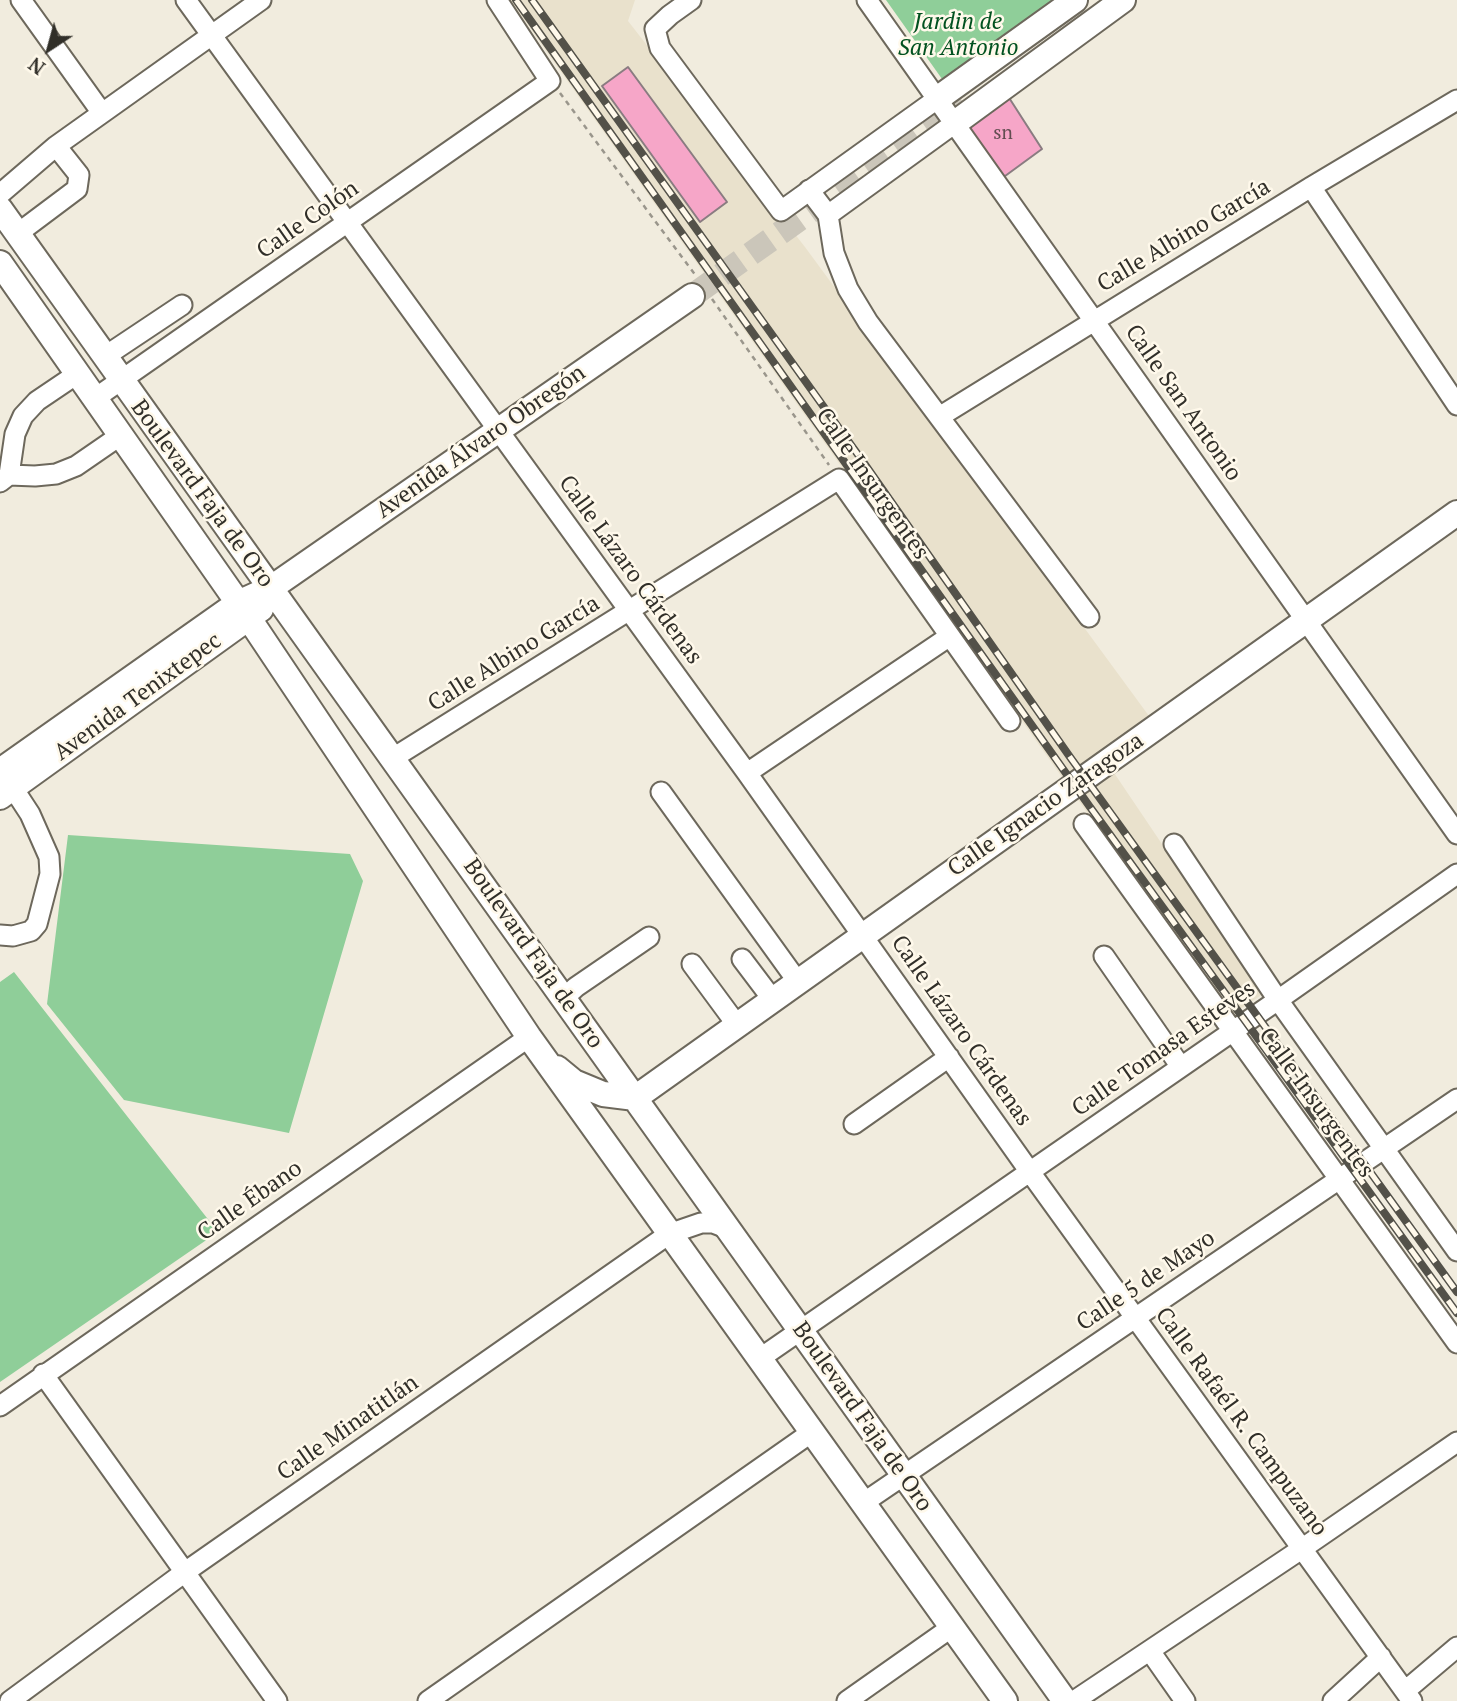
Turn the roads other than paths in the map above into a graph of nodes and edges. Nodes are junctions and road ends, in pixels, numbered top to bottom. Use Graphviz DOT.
graph roads {
  1 [pos="21,0"];
  2 [pos="186,0"];
  3 [pos="261,0"];
  4 [pos="497,0"];
  5 [pos="691,0"];
  6 [pos="867,0"];
  7 [pos="1075,0"];
  8 [pos="1103,0"];
  9 [pos="1123,0"];
  10 [pos="212,35"];
  11 [pos="937,99"];
  12 [pos="1457,100"];
  13 [pos="959,112"];
  14 [pos="102,113"];
  15 [pos="56,146"];
  16 [pos="1311,187"];
  17 [pos="809,190"];
  18 [pos="0,194"];
  19 [pos="0,209"];
  20 [pos="828,215"];
  21 [pos="347,222"];
  22 [pos="17,234"];
  23 [pos="0,263"];
  24 [pos="699,287"];
  25 [pos="181,305"];
  26 [pos="1095,319"];
  27 [pos="104,357"];
  28 [pos="77,374"];
  29 [pos="120,381"];
  30 [pos="94,399"];
  31 [pos="1457,405"];
  32 [pos="939,417"];
  33 [pos="499,430"];
  34 [pos="121,435"];
  35 [pos="5,478"];
  36 [pos="839,479"];
  37 [pos="1457,513"];
  38 [pos="274,593"];
  39 [pos="243,610"];
  40 [pos="629,610"];
  41 [pos="1089,617"];
  42 [pos="1305,621"];
  43 [pos="950,636"];
  44 [pos="1010,721"];
  45 [pos="393,758"];
  46 [pos="747,773"];
  47 [pos="4,785"];
  48 [pos="661,792"];
  49 [pos="1084,824"];
  50 [pos="1457,834"];
  51 [pos="1174,844"];
  52 [pos="1457,874"];
  53 [pos="0,934"];
  54 [pos="863,936"];
  55 [pos="649,937"];
  56 [pos="1104,956"];
  57 [pos="742,959"];
  58 [pos="692,964"];
  59 [pos="798,982"];
  60 [pos="564,998"];
  61 [pos="773,1000"];
  62 [pos="1278,1000"];
  63 [pos="737,1025"];
  64 [pos="1234,1030"];
  65 [pos="529,1037"];
  66 [pos="949,1057"];
  67 [pos="1181,1067"];
  68 [pos="635,1098"];
  69 [pos="1457,1099"];
  70 [pos="854,1124"];
  71 [pos="1384,1148"];
  72 [pos="1030,1171"];
  73 [pos="1340,1178"];
  74 [pos="726,1228"];
  75 [pos="669,1234"];
  76 [pos="1457,1251"];
  77 [pos="1136,1318"];
  78 [pos="800,1330"];
  79 [pos="1457,1343"];
  80 [pos="759,1359"];
  81 [pos="43,1374"];
  82 [pos="0,1406"];
  83 [pos="812,1432"];
  84 [pos="1457,1442"];
  85 [pos="904,1475"];
  86 [pos="863,1503"];
  87 [pos="1303,1548"];
  88 [pos="185,1572"];
  89 [pos="952,1627"];
  90 [pos="1457,1647"];
  91 [pos="1150,1651"];
  92 [pos="1381,1657"];
  93 [pos="1409,1696"];
  94 [pos="10,1701"];
  95 [pos="277,1701"];
  96 [pos="428,1701"];
  97 [pos="847,1701"];
  98 [pos="1005,1701"];
  99 [pos="1065,1701"];
  100 [pos="1074,1701"];
  101 [pos="1185,1701"];
  102 [pos="1333,1701"];
  1 -- 14 [label="street"];
  2 -- 10 [label="street, Calle Lázaro Cárdenas"];
  3 -- 10 [label="street"];
  4 -- 21 [label="street, Calle Colón"];
  5 -- 17 [label="street"];
  6 -- 11 [label="street, Calle San Antonio"];
  7 -- 11 [label="main road"];
  8 -- 13 [label="main road"];
  9 -- 13 [label="main road"];
  10 -- 14 [label="street"];
  10 -- 21 [label="street, Calle Lázaro Cárdenas"];
  11 -- 13 [label="street, Calle San Antonio"];
  11 -- 17 [label="street"];
  12 -- 16 [label="street, Calle Albino García"];
  13 -- 20 [label="street"];
  13 -- 26 [label="street, Calle San Antonio"];
  14 -- 15 [label="street"];
  15 -- 18 [label="street"];
  15 -- 22 [label="street"];
  16 -- 26 [label="street, Calle Albino García"];
  16 -- 31 [label="street"];
  17 -- 20 [label="street"];
  19 -- 22 [label="main road, Boulevard Faja de Oro"];
  20 -- 32 [label="street"];
  21 -- 29 [label="street, Calle Colón"];
  21 -- 33 [label="street, Calle Lázaro Cárdenas"];
  22 -- 27 [label="main road, Boulevard Faja de Oro"];
  23 -- 28 [label="main road, Boulevard Faja de Oro"];
  24 -- 33 [label="main road, Avenida Álvaro Obregón"];
  25 -- 27 [label="street"];
  26 -- 32 [label="street, Calle Albino García"];
  26 -- 42 [label="street, Calle San Antonio"];
  27 -- 29 [label="main road, Boulevard Faja de Oro"];
  28 -- 30 [label="main road, Boulevard Faja de Oro"];
  28 -- 35 [label="street"];
  29 -- 30 [label="street, Calle Colón"];
  29 -- 38 [label="main road, Boulevard Faja de Oro"];
  30 -- 34 [label="main road, Boulevard Faja de Oro"];
  32 -- 41 [label="street"];
  33 -- 38 [label="main road, Avenida Álvaro Obregón"];
  33 -- 40 [label="street, Calle Lázaro Cárdenas"];
  34 -- 35 [label="street"];
  34 -- 39 [label="main road, Boulevard Faja de Oro"];
  36 -- 40 [label="street, Calle Albino García"];
  36 -- 43 [label="street, Calle Insurgentes"];
  37 -- 42 [label="main road, Calle Ignacio Zaragoza"];
  38 -- 39 [label="main road, Avenida Tenixtepec"];
  38 -- 45 [label="main road, Boulevard Faja de Oro"];
  39 -- 47 [label="main road, Avenida Tenixtepec"];
  39 -- 65 [label="main road, Boulevard Faja de Oro"];
  40 -- 45 [label="street, Calle Albino García"];
  40 -- 46 [label="street, Calle Lázaro Cárdenas"];
  42 -- 50 [label="street, Calle San Antonio"];
  42 -- 54 [label="main road, Calle Ignacio Zaragoza"];
  43 -- 44 [label="street, Calle Insurgentes"];
  43 -- 46 [label="street"];
  45 -- 60 [label="main road, Boulevard Faja de Oro"];
  46 -- 54 [label="street, Calle Lázaro Cárdenas"];
  47 -- 53 [label="street"];
  48 -- 59 [label="street"];
  49 -- 64 [label="street, Calle Insurgentes"];
  51 -- 62 [label="street, Calle Insurgentes"];
  52 -- 62 [label="street, Calle Tomasa Esteves"];
  54 -- 59 [label="main road, Calle Ignacio Zaragoza"];
  54 -- 66 [label="street, Calle Lázaro Cárdenas"];
  55 -- 60 [label="street"];
  56 -- 67 [label="street"];
  57 -- 61 [label="street"];
  58 -- 63 [label="street"];
  59 -- 61 [label="main road, Calle Ignacio Zaragoza"];
  60 -- 68 [label="main road, Boulevard Faja de Oro"];
  61 -- 63 [label="main road, Calle Ignacio Zaragoza"];
  62 -- 64 [label="street, Calle Tomasa Esteves"];
  62 -- 71 [label="street, Calle Insurgentes"];
  63 -- 68 [label="main road, Calle Ignacio Zaragoza"];
  64 -- 67 [label="street, Calle Tomasa Esteves"];
  64 -- 73 [label="street, Calle Insurgentes"];
  65 -- 68 [label="main road"];
  65 -- 75 [label="main road, Boulevard Faja de Oro"];
  65 -- 81 [label="street, Calle Ébano"];
  66 -- 70 [label="street"];
  66 -- 72 [label="street, Calle Lázaro Cárdenas"];
  67 -- 72 [label="street, Calle Tomasa Esteves"];
  68 -- 74 [label="main road, Boulevard Faja de Oro"];
  69 -- 71 [label="street, Calle 5 de Mayo"];
  71 -- 73 [label="street, Calle 5 de Mayo"];
  71 -- 76 [label="street, Calle Insurgentes"];
  72 -- 77 [label="street, Calle Rafaél R. Campuzano"];
  72 -- 78 [label="street, Calle Tomasa Esteves"];
  73 -- 77 [label="street, Calle 5 de Mayo"];
  73 -- 79 [label="street, Calle Insurgentes"];
  74 -- 75 [label="street, Calle Minatitlán"];
  74 -- 78 [label="main road, Boulevard Faja de Oro"];
  75 -- 80 [label="main road, Boulevard Faja de Oro"];
  75 -- 88 [label="street, Calle Minatitlán"];
  77 -- 85 [label="street, Calle 5 de Mayo"];
  77 -- 87 [label="street, Calle Rafaél R. Campuzano"];
  78 -- 80 [label="street, Calle Tomasa Esteves"];
  78 -- 85 [label="main road, Boulevard Faja de Oro"];
  80 -- 83 [label="main road, Boulevard Faja de Oro"];
  81 -- 82 [label="street, Calle Ébano"];
  81 -- 88 [label="street"];
  83 -- 86 [label="main road, Boulevard Faja de Oro"];
  83 -- 96 [label="street"];
  84 -- 87 [label="street"];
  85 -- 86 [label="street, Calle 5 de Mayo"];
  85 -- 99 [label="main road, Boulevard Faja de Oro"];
  86 -- 89 [label="main road, Boulevard Faja de Oro"];
  87 -- 91 [label="street"];
  87 -- 92 [label="street, Calle Rafaél R. Campuzano"];
  88 -- 94 [label="street, Calle Minatitlán"];
  88 -- 95 [label="street"];
  89 -- 97 [label="street"];
  89 -- 98 [label="main road, Boulevard Faja de Oro"];
  90 -- 93 [label="street"];
  91 -- 100 [label="street"];
  91 -- 101 [label="street"];
  92 -- 93 [label="street, Calle Rafaél R. Campuzano"];
  92 -- 102 [label="street"];
}
